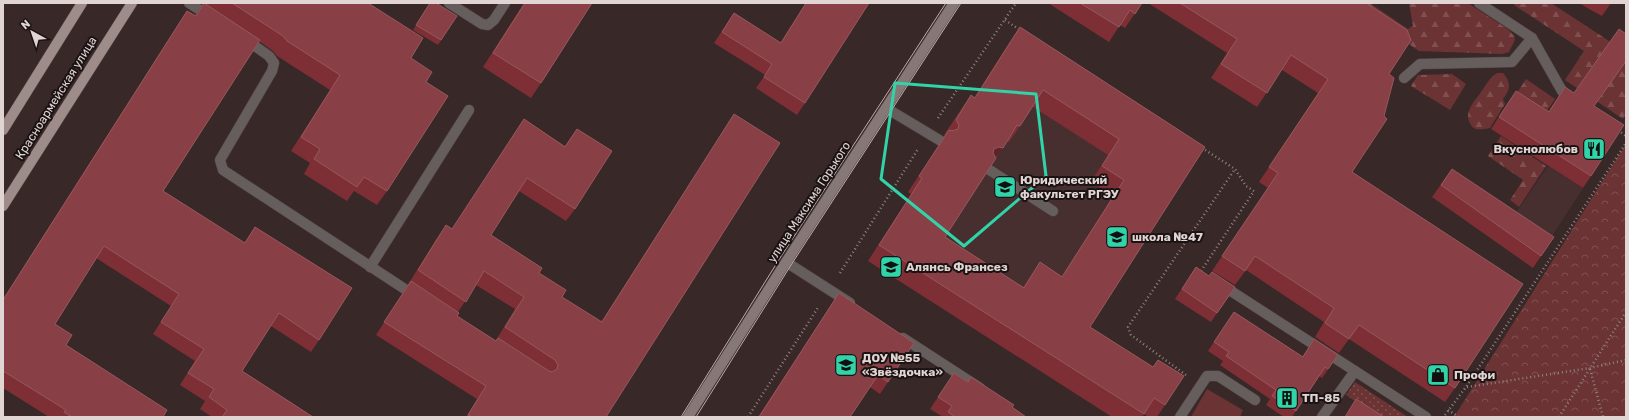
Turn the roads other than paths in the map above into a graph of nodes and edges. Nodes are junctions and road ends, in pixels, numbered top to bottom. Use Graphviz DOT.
graph roads {
  1 [pos="82,3"];
  2 [pos="132,3"];
  3 [pos="189,3"];
  4 [pos="449,3"];
  5 [pos="506,3"];
  6 [pos="954,3"];
  7 [pos="1479,3"];
  8 [pos="216,21"];
  9 [pos="236,34"];
  10 [pos="1532,38"];
  11 [pos="1404,78"];
  12 [pos="1562,91"];
  13 [pos="886,108"];
  14 [pos="469,110"];
  15 [pos="3,130"];
  16 [pos="941,141"];
  17 [pos="988,169"];
  18 [pos="3,206"];
  19 [pos="1053,211"];
  20 [pos="786,262"];
  21 [pos="370,267"];
  22 [pos="1201,271"];
  23 [pos="423,301"];
  24 [pos="856,307"];
  25 [pos="895,332"];
  26 [pos="1355,371"];
  27 [pos="986,392"];
  28 [pos="1255,400"];
  29 [pos="688,417"];
  30 [pos="1180,417"];
  31 [pos="1322,417"];
  32 [pos="1426,417"];
  1 -- 15 [label="main road"];
  2 -- 18 [label="main road, Красноармейская улица"];
  3 -- 8 [label="lane"];
  4 -- 5 [label="lane"];
  6 -- 13 [label="main road, улица Максима Горького"];
  7 -- 10 [label="lane"];
  9 -- 21 [label="lane"];
  10 -- 11 [label="lane"];
  10 -- 12 [label="lane"];
  13 -- 16 [label="lane"];
  13 -- 20 [label="main road, улица Максима Горького"];
  14 -- 21 [label="lane"];
  17 -- 19 [label="lane"];
  20 -- 24 [label="lane"];
  20 -- 29 [label="main road, улица Максима Горького"];
  21 -- 23 [label="lane"];
  22 -- 26 [label="lane"];
  25 -- 27 [label="lane"];
  26 -- 31 [label="lane"];
  26 -- 32 [label="lane"];
  28 -- 30 [label="lane"];
}
